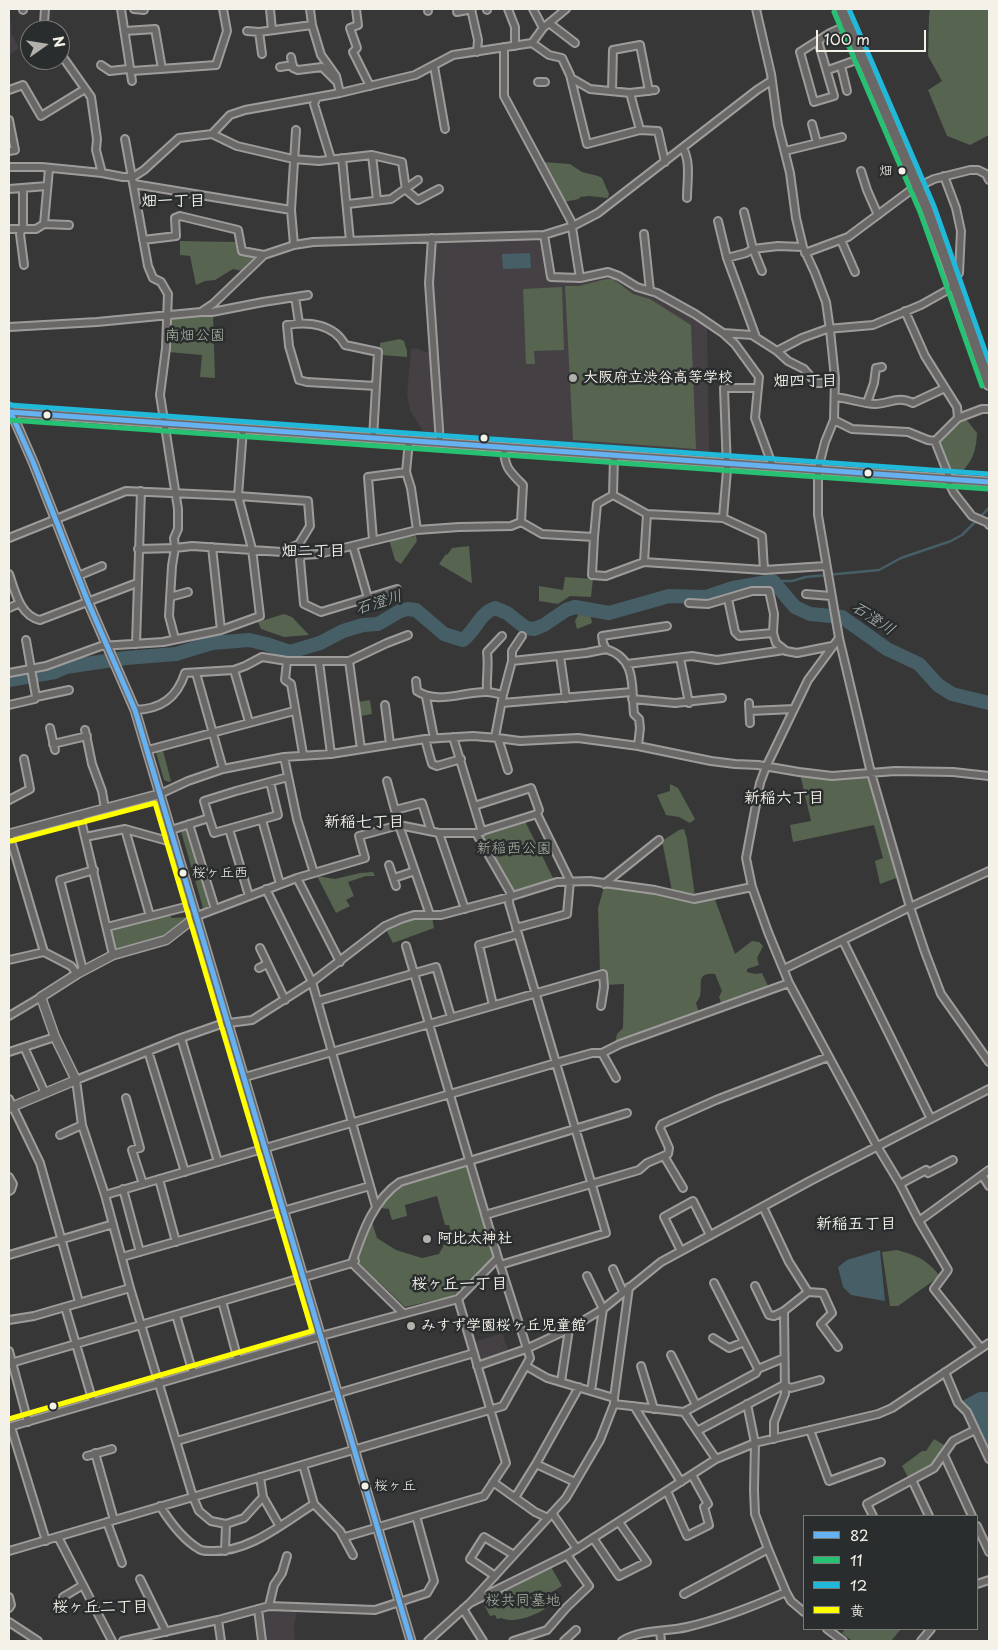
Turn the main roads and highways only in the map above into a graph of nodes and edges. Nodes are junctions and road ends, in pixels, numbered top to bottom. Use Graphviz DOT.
graph roads {
  1 [pos="841,9"];
  2 [pos="989,384"];
  1 -- 2 [label="main road"];
}
